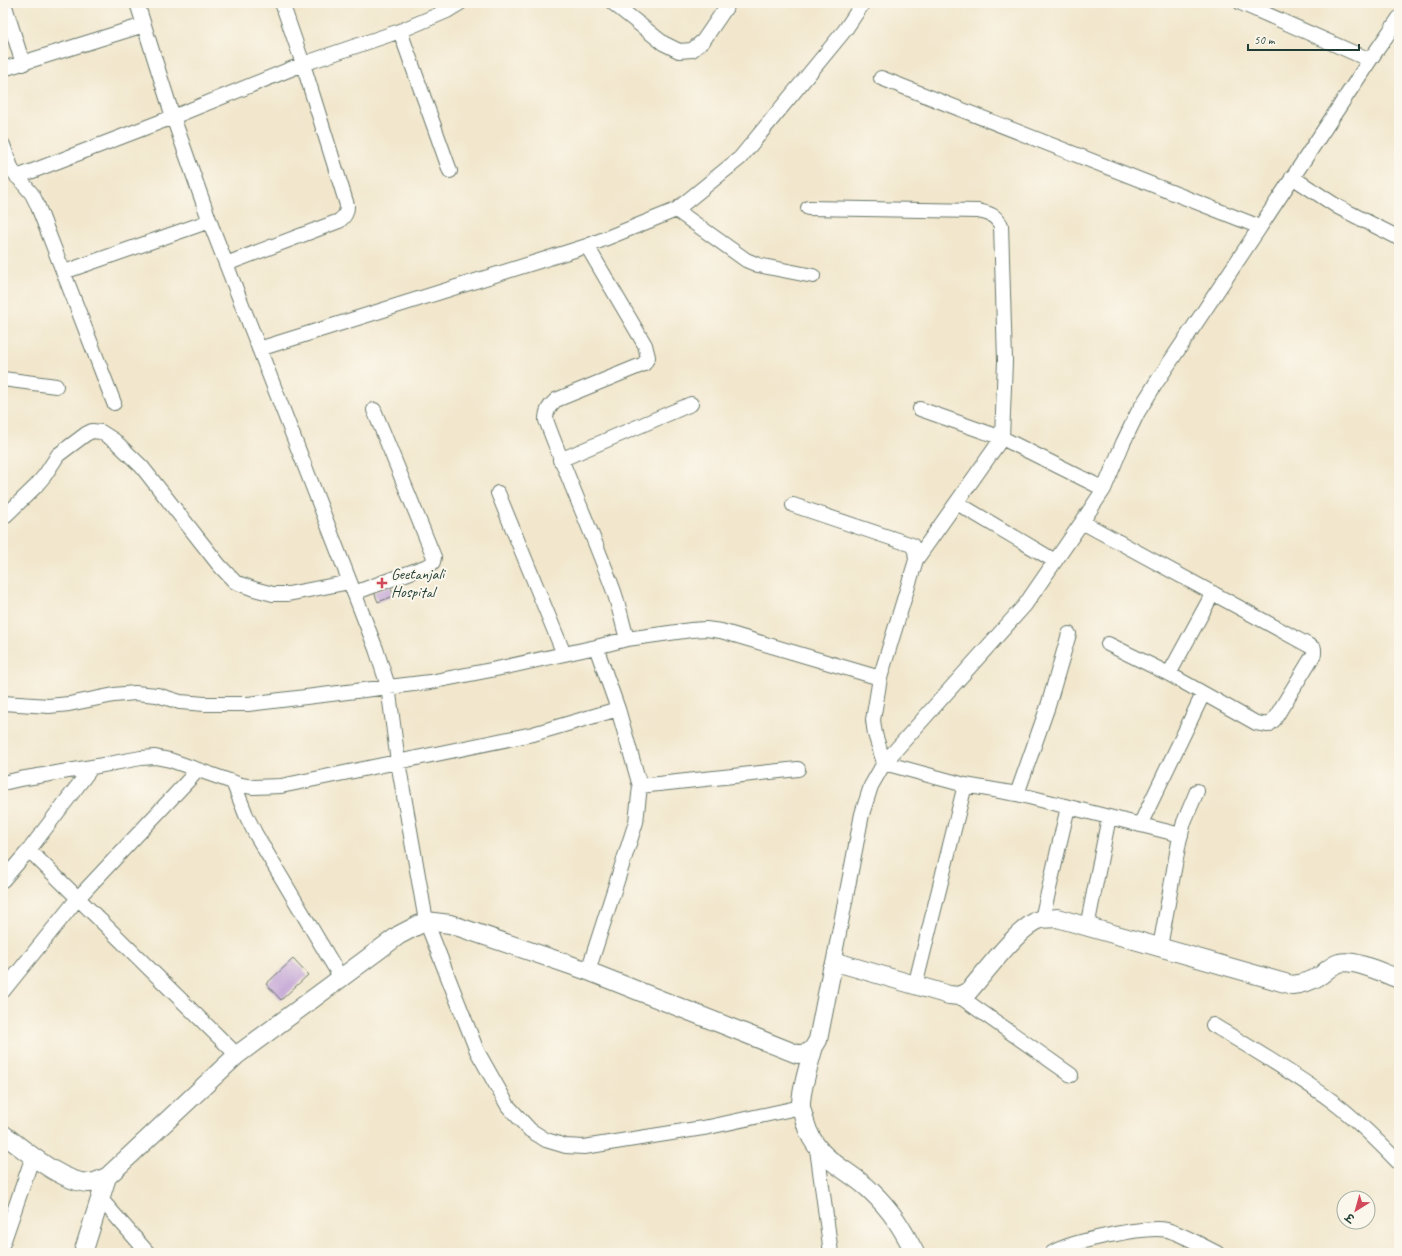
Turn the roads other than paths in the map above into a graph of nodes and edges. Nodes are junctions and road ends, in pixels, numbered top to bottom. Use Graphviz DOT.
graph roads {
  1 [pos="4,3"];
  2 [pos="137,3"];
  3 [pos="282,3"];
  4 [pos="460,3"];
  5 [pos="613,3"];
  6 [pos="729,3"];
  7 [pos="863,3"];
  8 [pos="1241,3"];
  9 [pos="1399,18"];
  10 [pos="144,25"];
  11 [pos="400,31"];
  12 [pos="1370,60"];
  13 [pos="23,64"];
  14 [pos="303,64"];
  15 [pos="3,69"];
  16 [pos="881,78"];
  17 [pos="173,117"];
  18 [pos="3,146"];
  19 [pos="450,171"];
  20 [pos="17,177"];
  21 [pos="1292,177"];
  22 [pos="808,208"];
  23 [pos="676,210"];
  24 [pos="210,221"];
  25 [pos="1260,226"];
  26 [pos="1399,238"];
  27 [pos="587,246"];
  28 [pos="226,264"];
  29 [pos="64,272"];
  30 [pos="813,276"];
  31 [pos="259,349"];
  32 [pos="3,379"];
  33 [pos="56,386"];
  34 [pos="114,403"];
  35 [pos="691,404"];
  36 [pos="920,409"];
  37 [pos="374,410"];
  38 [pos="1002,438"];
  39 [pos="560,460"];
  40 [pos="1104,489"];
  41 [pos="498,493"];
  42 [pos="3,499"];
  43 [pos="18,502"];
  44 [pos="957,503"];
  45 [pos="793,504"];
  46 [pos="3,518"];
  47 [pos="1082,522"];
  48 [pos="916,560"];
  49 [pos="1055,561"];
  50 [pos="352,588"];
  51 [pos="1213,593"];
  52 [pos="1069,634"];
  53 [pos="627,639"];
  54 [pos="1108,644"];
  55 [pos="596,647"];
  56 [pos="564,654"];
  57 [pos="1169,674"];
  58 [pos="880,678"];
  59 [pos="388,686"];
  60 [pos="1203,694"];
  61 [pos="3,702"];
  62 [pos="618,709"];
  63 [pos="398,762"];
  64 [pos="884,763"];
  65 [pos="92,767"];
  66 [pos="798,769"];
  67 [pos="198,770"];
  68 [pos="233,782"];
  69 [pos="3,783"];
  70 [pos="964,785"];
  71 [pos="640,786"];
  72 [pos="1197,791"];
  73 [pos="1017,794"];
  74 [pos="1068,806"];
  75 [pos="1108,817"];
  76 [pos="1140,825"];
  77 [pos="1181,836"];
  78 [pos="29,850"];
  79 [pos="3,880"];
  80 [pos="78,898"];
  81 [pos="1042,919"];
  82 [pos="426,921"];
  83 [pos="1087,927"];
  84 [pos="1160,948"];
  85 [pos="832,970"];
  86 [pos="588,971"];
  87 [pos="341,978"];
  88 [pos="1399,979"];
  89 [pos="916,986"];
  90 [pos="3,991"];
  91 [pos="959,996"];
  92 [pos="1214,1025"];
  93 [pos="813,1050"];
  94 [pos="238,1055"];
  95 [pos="1071,1075"];
  96 [pos="801,1107"];
  97 [pos="3,1134"];
  98 [pos="817,1149"];
  99 [pos="34,1156"];
  100 [pos="1399,1163"];
  101 [pos="107,1177"];
  102 [pos="100,1198"];
  103 [pos="3,1243"];
  104 [pos="83,1253"];
  105 [pos="148,1253"];
  106 [pos="831,1253"];
  107 [pos="915,1253"];
  108 [pos="1052,1253"];
  109 [pos="1217,1253"];
  1 -- 13 [label="street"];
  2 -- 10 [label="street"];
  3 -- 14 [label="street"];
  4 -- 11 [label="street"];
  5 -- 6 [label="street"];
  7 -- 23 [label="street"];
  8 -- 12 [label="street"];
  9 -- 12 [label="street"];
  10 -- 13 [label="street"];
  10 -- 17 [label="street"];
  11 -- 14 [label="street"];
  11 -- 19 [label="street"];
  12 -- 21 [label="street"];
  13 -- 15 [label="street"];
  14 -- 17 [label="street"];
  14 -- 28 [label="street"];
  16 -- 25 [label="street"];
  17 -- 20 [label="street"];
  17 -- 24 [label="street"];
  18 -- 20 [label="street"];
  20 -- 29 [label="street"];
  21 -- 25 [label="street"];
  21 -- 26 [label="street"];
  22 -- 38 [label="street"];
  23 -- 27 [label="street"];
  23 -- 30 [label="street"];
  24 -- 28 [label="street"];
  24 -- 29 [label="street"];
  25 -- 40 [label="street"];
  27 -- 31 [label="street"];
  27 -- 39 [label="street"];
  28 -- 31 [label="street"];
  29 -- 34 [label="street"];
  31 -- 50 [label="street"];
  32 -- 33 [label="street"];
  35 -- 39 [label="street"];
  36 -- 38 [label="street"];
  37 -- 50 [label="street"];
  38 -- 40 [label="street"];
  38 -- 44 [label="street"];
  39 -- 53 [label="street"];
  40 -- 47 [label="street"];
  41 -- 56 [label="street"];
  42 -- 43 [label="street"];
  43 -- 46 [label="street"];
  43 -- 50 [label="street"];
  44 -- 48 [label="street"];
  44 -- 49 [label="street"];
  45 -- 48 [label="street"];
  47 -- 49 [label="street"];
  47 -- 51 [label="street"];
  48 -- 58 [label="street"];
  49 -- 64 [label="street"];
  50 -- 59 [label="street"];
  51 -- 57 [label="street"];
  51 -- 60 [label="street"];
  52 -- 73 [label="street"];
  53 -- 55 [label="street"];
  53 -- 58 [label="street"];
  54 -- 57 [label="street"];
  55 -- 56 [label="street"];
  55 -- 62 [label="street"];
  56 -- 59 [label="street"];
  57 -- 60 [label="street"];
  58 -- 64 [label="street"];
  59 -- 61 [label="street"];
  59 -- 63 [label="street"];
  60 -- 76 [label="street"];
  62 -- 63 [label="street"];
  62 -- 71 [label="street"];
  63 -- 68 [label="street"];
  63 -- 82 [label="street"];
  64 -- 70 [label="street"];
  64 -- 85 [label="street"];
  65 -- 67 [label="street"];
  65 -- 69 [label="street"];
  65 -- 78 [label="street"];
  66 -- 71 [label="street"];
  67 -- 68 [label="street"];
  67 -- 80 [label="street"];
  68 -- 87 [label="street"];
  70 -- 73 [label="street"];
  70 -- 89 [label="street"];
  71 -- 86 [label="street"];
  72 -- 77 [label="street"];
  73 -- 74 [label="street"];
  74 -- 75 [label="street"];
  74 -- 81 [label="street"];
  75 -- 76 [label="street"];
  75 -- 83 [label="street"];
  76 -- 77 [label="street"];
  77 -- 84 [label="street"];
  78 -- 79 [label="street"];
  78 -- 80 [label="street"];
  80 -- 90 [label="street"];
  80 -- 94 [label="street"];
  81 -- 83 [label="street"];
  81 -- 91 [label="street"];
  82 -- 86 [label="street"];
  82 -- 87 [label="street"];
  82 -- 96 [label="street"];
  83 -- 84 [label="street"];
  84 -- 88 [label="street"];
  85 -- 89 [label="street"];
  85 -- 93 [label="street"];
  86 -- 93 [label="street"];
  87 -- 94 [label="street"];
  89 -- 91 [label="street"];
  91 -- 95 [label="street"];
  92 -- 100 [label="street"];
  93 -- 96 [label="street"];
  94 -- 101 [label="street"];
  96 -- 98 [label="street"];
  97 -- 99 [label="street"];
  98 -- 106 [label="street"];
  98 -- 107 [label="street"];
  99 -- 101 [label="street"];
  99 -- 103 [label="street"];
  101 -- 102 [label="street"];
  102 -- 104 [label="street"];
  102 -- 105 [label="street"];
  108 -- 109 [label="street"];
}
